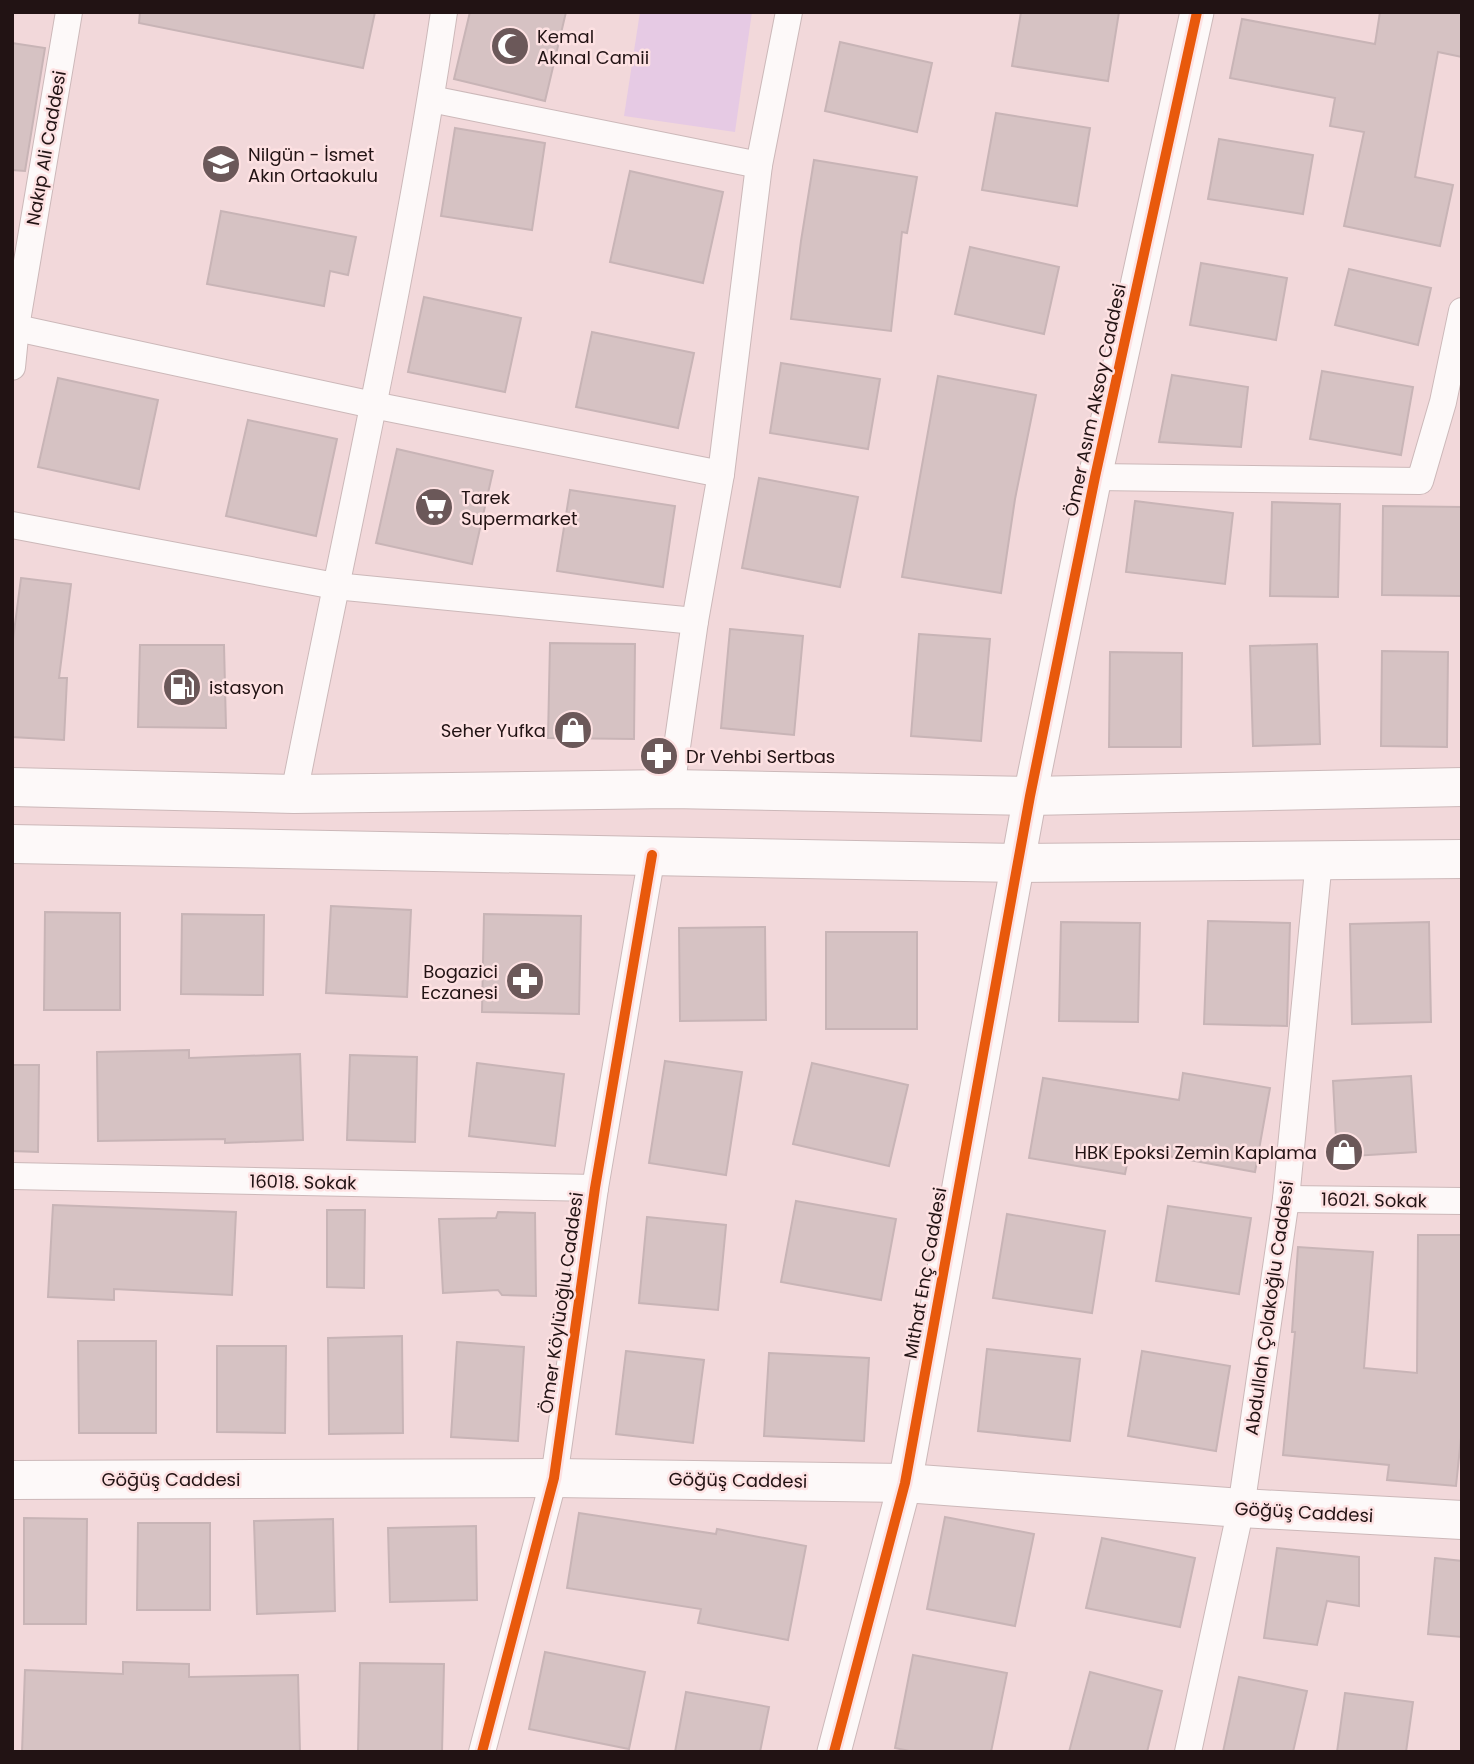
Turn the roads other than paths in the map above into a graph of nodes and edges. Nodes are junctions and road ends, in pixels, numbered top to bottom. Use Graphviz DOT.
graph roads {
  1 [pos="69,12"];
  2 [pos="444,12"];
  3 [pos="789,12"];
  4 [pos="1197,12"];
  5 [pos="431,99"];
  6 [pos="759,165"];
  7 [pos="1462,311"];
  8 [pos="14,327"];
  9 [pos="12,368"];
  10 [pos="1452,403"];
  11 [pos="373,405"];
  12 [pos="720,474"];
  13 [pos="1095,477"];
  14 [pos="12,525"];
  15 [pos="335,586"];
  16 [pos="695,621"];
  17 [pos="12,787"];
  18 [pos="1462,787"];
  19 [pos="671,789"];
  20 [pos="294,794"];
  21 [pos="1030,796"];
  22 [pos="12,844"];
  23 [pos="652,855"];
  24 [pos="1462,859"];
  25 [pos="1319,860"];
  26 [pos="1018,863"];
  27 [pos="12,1176"];
  28 [pos="595,1188"];
  29 [pos="1286,1199"];
  30 [pos="1462,1201"];
  31 [pos="554,1478"];
  32 [pos="12,1480"];
  33 [pos="905,1483"];
  34 [pos="1241,1508"];
  35 [pos="1462,1520"];
  36 [pos="482,1752"];
  37 [pos="834,1752"];
  38 [pos="1188,1752"];
  1 -- 8 [label="street, Nakıp Ali Caddesi"];
  2 -- 5 [label="street"];
  3 -- 6 [label="street"];
  4 -- 13 [label="street, Ömer Asım Aksoy Caddesi"];
  5 -- 6 [label="street"];
  5 -- 11 [label="street"];
  6 -- 12 [label="street"];
  7 -- 10 [label="street"];
  8 -- 9 [label="street, Nakıp Ali Caddesi"];
  8 -- 11 [label="street"];
  10 -- 13 [label="street"];
  11 -- 12 [label="street"];
  11 -- 15 [label="street"];
  12 -- 16 [label="street"];
  13 -- 21 [label="street, Ömer Asım Aksoy Caddesi"];
  14 -- 15 [label="street"];
  15 -- 16 [label="street"];
  15 -- 20 [label="street"];
  16 -- 19 [label="street"];
  17 -- 20 [label="main road"];
  18 -- 21 [label="main road"];
  19 -- 20 [label="main road"];
  19 -- 21 [label="main road"];
  21 -- 26 [label="street, Mithat Enç Caddesi"];
  22 -- 23 [label="main road"];
  23 -- 26 [label="main road"];
  23 -- 28 [label="street, Ömer Köylüoğlu Caddesi"];
  24 -- 25 [label="main road"];
  25 -- 26 [label="main road"];
  25 -- 29 [label="street, Abdullah Çolakoğlu Caddesi"];
  26 -- 33 [label="street, Mithat Enç Caddesi"];
  27 -- 28 [label="street, 16018. Sokak"];
  28 -- 31 [label="street, Ömer Köylüoğlu Caddesi"];
  29 -- 30 [label="street, 16021. Sokak"];
  29 -- 34 [label="street, Abdullah Çolakoğlu Caddesi"];
  31 -- 32 [label="main road, Göğüş Caddesi"];
  31 -- 33 [label="main road, Göğüş Caddesi"];
  31 -- 36 [label="street, Ömer Köylüoğlu Caddesi"];
  33 -- 34 [label="main road, Göğüş Caddesi"];
  33 -- 37 [label="street, Mithat Enç Caddesi"];
  34 -- 35 [label="main road, Göğüş Caddesi"];
  34 -- 38 [label="street, Abdullah Çolakoğlu Caddesi"];
}
